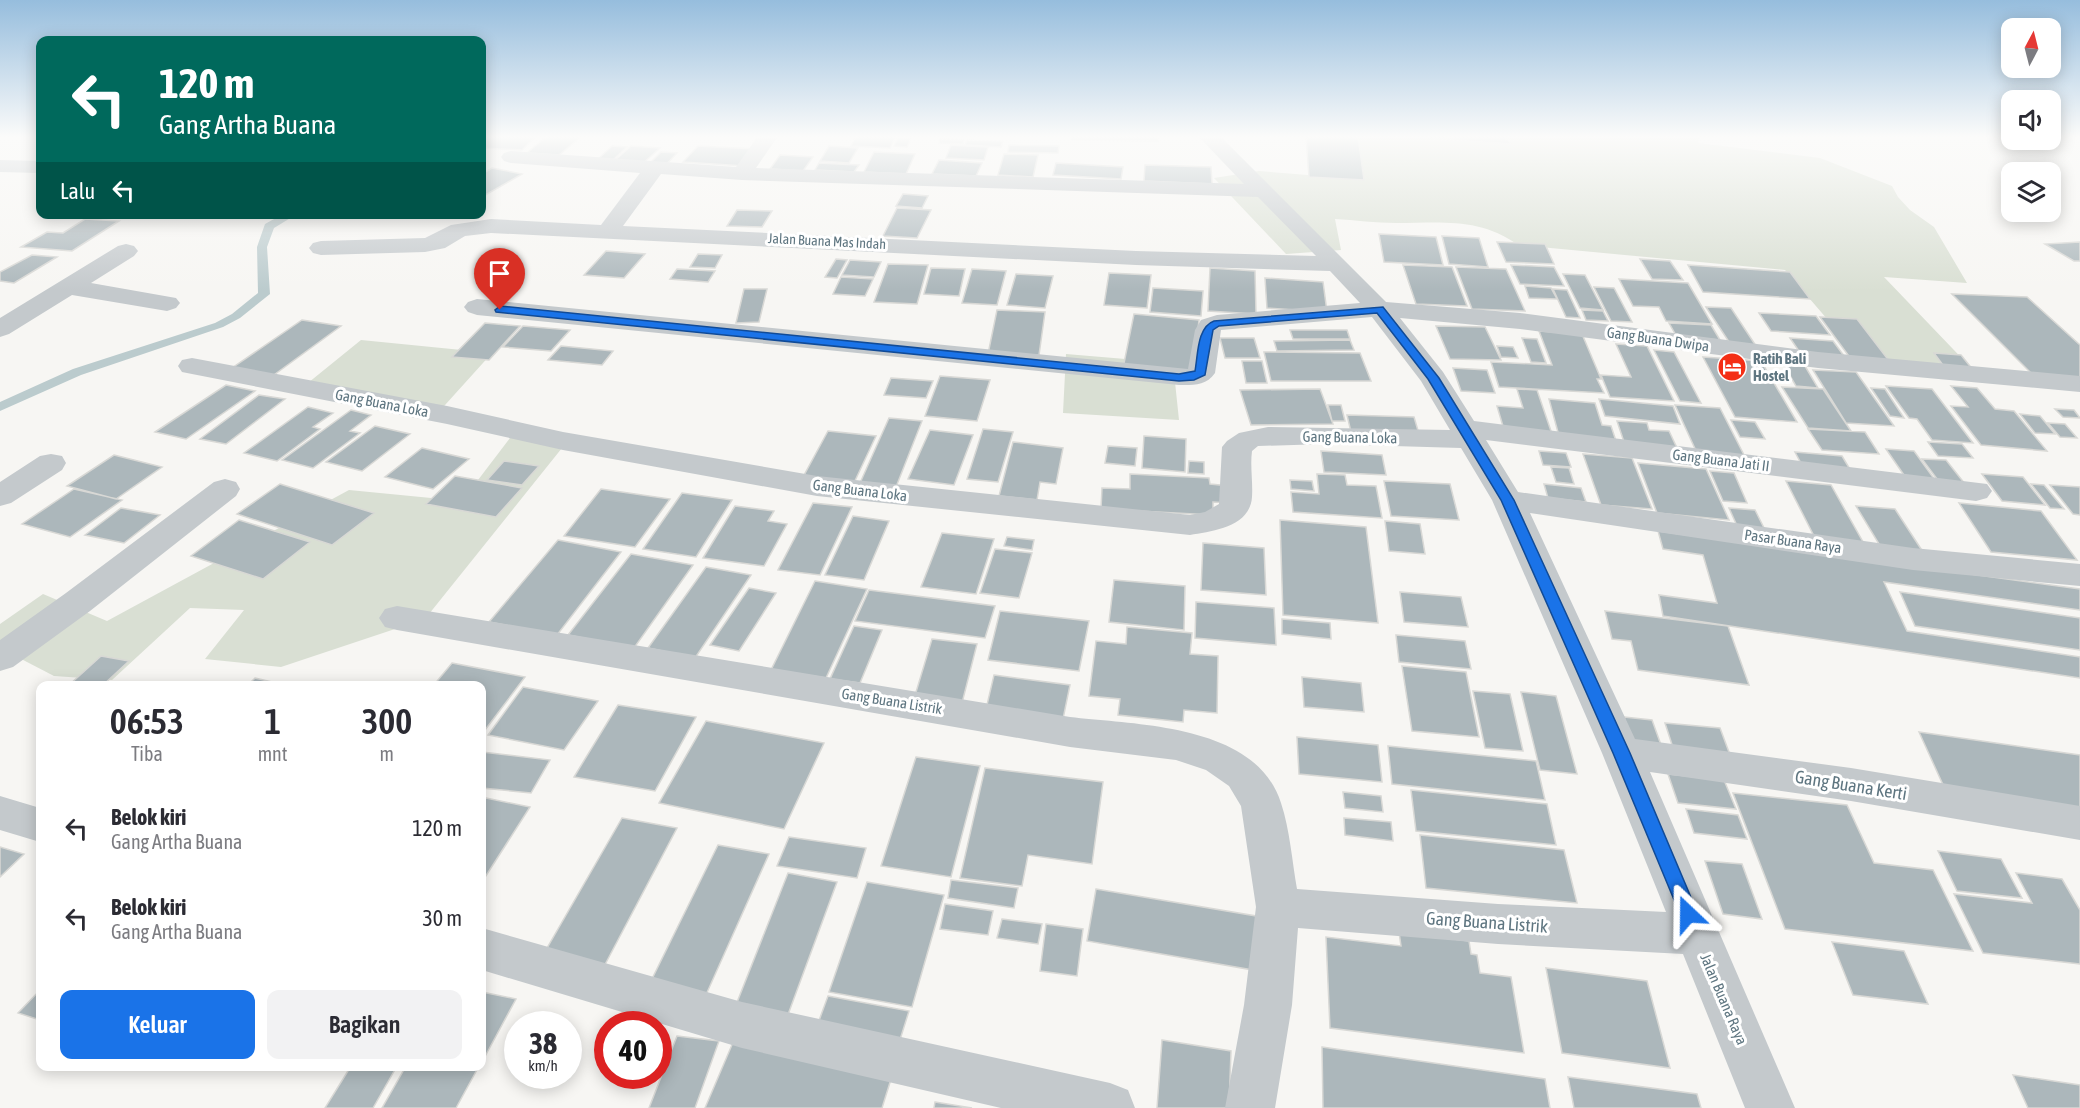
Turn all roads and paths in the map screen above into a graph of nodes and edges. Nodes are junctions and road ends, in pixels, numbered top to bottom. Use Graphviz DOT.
graph roads {
  1 [pos="640,188"];
  2 [pos="1187,188"];
  3 [pos="1260,188"];
  4 [pos="1262,190"];
  5 [pos="608,231"];
  6 [pos="321,248"];
  7 [pos="126,251"];
  8 [pos="1338,264"];
  9 [pos="67,287"];
  10 [pos="167,303"];
  11 [pos="477,308"];
  12 [pos="1379,309"];
  13 [pos="0,329"];
  14 [pos="192,366"];
  15 [pos="2080,384"];
  16 [pos="1469,434"];
  17 [pos="51,463"];
  18 [pos="225,489"];
  19 [pos="1976,491"];
  20 [pos="0,495"];
  21 [pos="1508,500"];
  22 [pos="2080,575"];
  23 [pos="398,618"];
  24 [pos="0,658"];
  25 [pos="1622,753"];
  26 [pos="0,813"];
  27 [pos="2080,823"];
  28 [pos="36,824"];
  29 [pos="1278,907"];
  30 [pos="1697,934"];
  31 [pos="486,950"];
  32 [pos="1110,1108"];
  33 [pos="1250,1108"];
  34 [pos="1770,1108"];
  1 -- 5 [label="street"];
  2 -- 4 [label="street"];
  3 -- 4 [label="street, Jalan Buana Raya"];
  4 -- 8 [label="street, Jalan Buana Raya"];
  5 -- 6 [label="street, Jalan Buana Mas Indah"];
  5 -- 8 [label="street, Jalan Buana Mas Indah"];
  7 -- 9 [label="street"];
  8 -- 12 [label="street, Jalan Buana Raya"];
  9 -- 10 [label="street"];
  9 -- 13 [label="street"];
  11 -- 12 [label="street, Gang Buana Dwipa"];
  12 -- 15 [label="street, Gang Buana Dwipa"];
  12 -- 16 [label="street, Jalan Buana Raya"];
  14 -- 16 [label="street, Gang Buana Loka"];
  16 -- 19 [label="street, Gang Buana Jati II"];
  16 -- 21 [label="street, Jalan Buana Raya"];
  17 -- 20 [label="street"];
  18 -- 24 [label="street"];
  21 -- 22 [label="street, Pasar Buana Raya"];
  21 -- 25 [label="street, Jalan Buana Raya"];
  23 -- 29 [label="street, Gang Buana Listrik"];
  25 -- 27 [label="street, Gang Buana Kerti"];
  25 -- 30 [label="street, Jalan Buana Raya"];
  26 -- 28 [label="street"];
  29 -- 30 [label="street, Gang Buana Listrik"];
  29 -- 33 [label="street, Gang Buana Listrik"];
  30 -- 34 [label="street, Jalan Buana Raya"];
  31 -- 32 [label="street"];
}
